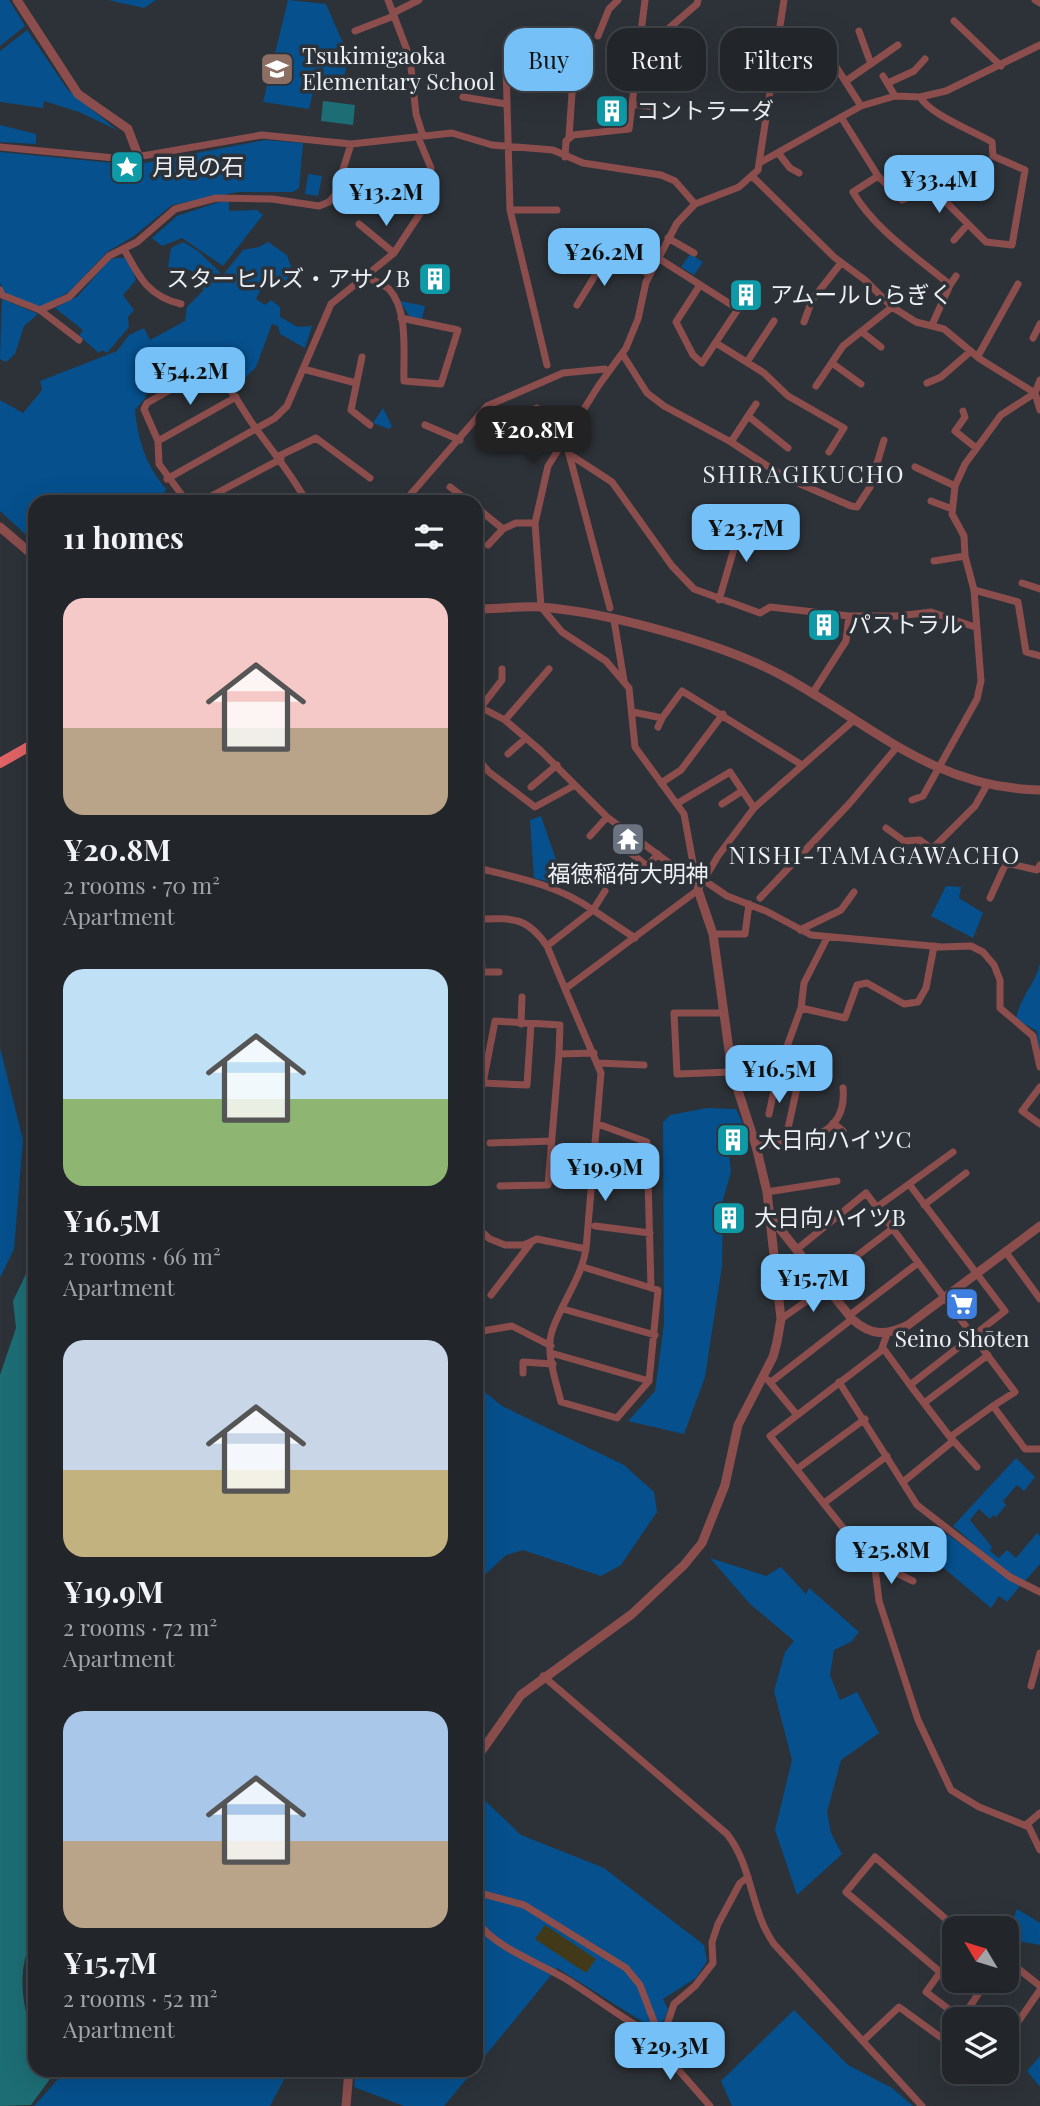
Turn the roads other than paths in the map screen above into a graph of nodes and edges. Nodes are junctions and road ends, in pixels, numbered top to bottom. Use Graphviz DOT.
graph roads {
  1 [pos="17,0"];
  2 [pos="388,0"];
  3 [pos="419,0"];
  4 [pos="618,0"];
  5 [pos="645,0"];
  6 [pos="698,0"];
  7 [pos="784,0"];
  8 [pos="1035,0"];
  9 [pos="1040,4"];
  10 [pos="393,15"];
  11 [pos="954,21"];
  12 [pos="641,28"];
  13 [pos="669,28"];
  14 [pos="355,31"];
  15 [pos="859,31"];
  16 [pos="598,36"];
  17 [pos="898,45"];
  18 [pos="1040,45"];
  19 [pos="925,59"];
  20 [pos="871,64"];
  21 [pos="1001,66"];
  22 [pos="837,68"];
  23 [pos="846,82"];
  24 [pos="506,91"];
  25 [pos="572,91"];
  26 [pos="634,91"];
  27 [pos="895,96"];
  28 [pos="463,97"];
  29 [pos="920,97"];
  30 [pos="506,104"];
  31 [pos="632,104"];
  32 [pos="861,106"];
  33 [pos="653,107"];
  34 [pos="841,117"];
  35 [pos="420,136"];
  36 [pos="569,137"];
  37 [pos="351,144"];
  38 [pos="506,146"];
  39 [pos="0,147"];
  40 [pos="779,154"];
  41 [pos="565,157"];
  42 [pos="139,158"];
  43 [pos="954,160"];
  44 [pos="761,162"];
  45 [pos="909,169"];
  46 [pos="799,173"];
  47 [pos="878,176"];
  48 [pos="753,177"];
  49 [pos="376,188"];
  50 [pos="923,190"];
  51 [pos="941,198"];
  52 [pos="425,203"];
  53 [pos="695,204"];
  54 [pos="510,210"];
  55 [pos="557,210"];
  56 [pos="359,224"];
  57 [pos="968,224"];
  58 [pos="986,231"];
  59 [pos="668,238"];
  60 [pos="954,240"];
  61 [pos="984,241"];
  62 [pos="124,249"];
  63 [pos="597,251"];
  64 [pos="394,253"];
  65 [pos="694,253"];
  66 [pos="607,256"];
  67 [pos="658,258"];
  68 [pos="841,263"];
  69 [pos="650,274"];
  70 [pos="364,276"];
  71 [pos="956,276"];
  72 [pos="1018,284"];
  73 [pos="700,285"];
  74 [pos="950,285"];
  75 [pos="0,290"];
  76 [pos="181,304"];
  77 [pos="577,305"];
  78 [pos="892,307"];
  79 [pos="40,310"];
  80 [pos="401,318"];
  81 [pos="774,321"];
  82 [pos="804,322"];
  83 [pos="1040,324"];
  84 [pos="932,325"];
  85 [pos="862,332"];
  86 [pos="1033,338"];
  87 [pos="79,340"];
  88 [pos="716,343"];
  89 [pos="881,347"];
  90 [pos="974,353"];
  91 [pos="623,355"];
  92 [pos="362,357"];
  93 [pos="747,362"];
  94 [pos="832,363"];
  95 [pos="547,365"];
  96 [pos="303,369"];
  97 [pos="608,372"];
  98 [pos="1040,380"];
  99 [pos="356,383"];
  100 [pos="927,383"];
  101 [pos="862,384"];
  102 [pos="816,386"];
  103 [pos="1035,393"];
  104 [pos="236,397"];
  105 [pos="756,404"];
  106 [pos="1040,410"];
  107 [pos="963,411"];
  108 [pos="481,412"];
  109 [pos="748,416"];
  110 [pos="503,421"];
  111 [pos="370,425"];
  112 [pos="425,425"];
  113 [pos="256,429"];
  114 [pos="460,439"];
  115 [pos="565,439"];
  116 [pos="158,440"];
  117 [pos="545,440"];
  118 [pos="884,440"];
  119 [pos="731,442"];
  120 [pos="559,447"];
  121 [pos="788,448"];
  122 [pos="976,449"];
  123 [pos="829,452"];
  124 [pos="569,454"];
  125 [pos="280,457"];
  126 [pos="915,467"];
  127 [pos="370,478"];
  128 [pos="167,479"];
  129 [pos="956,486"];
  130 [pos="450,487"];
  131 [pos="181,495"];
  132 [pos="212,495"];
  133 [pos="300,495"];
  134 [pos="410,495"];
  135 [pos="461,495"];
  136 [pos="931,501"];
  137 [pos="952,509"];
  138 [pos="483,513"];
  139 [pos="743,518"];
  140 [pos="535,523"];
  141 [pos="0,527"];
  142 [pos="503,529"];
  143 [pos="488,544"];
  144 [pos="28,550"];
  145 [pos="965,555"];
  146 [pos="933,561"];
  147 [pos="1022,583"];
  148 [pos="1040,589"];
  149 [pos="974,590"];
  150 [pos="719,600"];
  151 [pos="541,607"];
  152 [pos="610,608"];
  153 [pos="483,609"];
  154 [pos="849,616"];
  155 [pos="614,620"];
  156 [pos="975,627"];
  157 [pos="1040,656"];
  158 [pos="502,669"];
  159 [pos="549,669"];
  160 [pos="624,681"];
  161 [pos="812,694"];
  162 [pos="483,701"];
  163 [pos="483,709"];
  164 [pos="633,712"];
  165 [pos="723,714"];
  166 [pos="662,718"];
  167 [pos="505,720"];
  168 [pos="854,720"];
  169 [pos="658,727"];
  170 [pos="527,738"];
  171 [pos="28,747"];
  172 [pos="897,747"];
  173 [pos="508,754"];
  174 [pos="0,763"];
  175 [pos="483,765"];
  176 [pos="557,765"];
  177 [pos="802,765"];
  178 [pos="937,768"];
  179 [pos="661,783"];
  180 [pos="575,785"];
  181 [pos="987,785"];
  182 [pos="531,787"];
  183 [pos="1040,790"];
  184 [pos="743,791"];
  185 [pos="912,800"];
  186 [pos="678,803"];
  187 [pos="722,804"];
  188 [pos="754,808"];
  189 [pos="607,817"];
  190 [pos="886,828"];
  191 [pos="626,830"];
  192 [pos="590,836"];
  193 [pos="658,854"];
  194 [pos="1040,864"];
  195 [pos="483,869"];
  196 [pos="695,872"];
  197 [pos="702,879"];
  198 [pos="698,890"];
  199 [pos="605,891"];
  200 [pos="853,892"];
  201 [pos="760,898"];
  202 [pos="990,898"];
  203 [pos="749,904"];
  204 [pos="593,910"];
  205 [pos="483,919"];
  206 [pos="800,930"];
  207 [pos="713,934"];
  208 [pos="635,937"];
  209 [pos="827,937"];
  210 [pos="547,946"];
  211 [pos="934,946"];
  212 [pos="483,972"];
  213 [pos="499,972"];
  214 [pos="565,989"];
  215 [pos="522,997"];
  216 [pos="801,1008"];
  217 [pos="724,1013"];
  218 [pos="522,1024"];
  219 [pos="531,1024"];
  220 [pos="594,1053"];
  221 [pos="559,1054"];
  222 [pos="598,1063"];
  223 [pos="644,1065"];
  224 [pos="1040,1067"];
  225 [pos="732,1072"];
  226 [pos="800,1074"];
  227 [pos="483,1083"];
  228 [pos="1040,1087"];
  229 [pos="843,1088"];
  230 [pos="769,1114"];
  231 [pos="833,1123"];
  232 [pos="598,1124"];
  233 [pos="1040,1124"];
  234 [pos="843,1131"];
  235 [pos="552,1141"];
  236 [pos="785,1142"];
  237 [pos="490,1143"];
  238 [pos="757,1146"];
  239 [pos="953,1152"];
  240 [pos="966,1174"];
  241 [pos="837,1181"];
  242 [pos="909,1184"];
  243 [pos="500,1186"];
  244 [pos="767,1192"];
  245 [pos="924,1205"];
  246 [pos="877,1207"];
  247 [pos="771,1217"];
  248 [pos="595,1226"];
  249 [pos="1040,1226"];
  250 [pos="892,1229"];
  251 [pos="483,1233"];
  252 [pos="650,1233"];
  253 [pos="530,1243"];
  254 [pos="586,1249"];
  255 [pos="796,1250"];
  256 [pos="1005,1251"];
  257 [pos="918,1263"];
  258 [pos="583,1267"];
  259 [pos="975,1273"];
  260 [pos="826,1284"];
  261 [pos="651,1288"];
  262 [pos="491,1295"];
  263 [pos="944,1297"];
  264 [pos="1040,1299"];
  265 [pos="563,1309"];
  266 [pos="851,1317"];
  267 [pos="782,1319"];
  268 [pos="483,1331"];
  269 [pos="887,1334"];
  270 [pos="655,1335"];
  271 [pos="973,1335"];
  272 [pos="883,1348"];
  273 [pos="551,1350"];
  274 [pos="988,1355"];
  275 [pos="553,1363"];
  276 [pos="523,1373"];
  277 [pos="767,1379"];
  278 [pos="649,1381"];
  279 [pos="839,1382"];
  280 [pos="910,1385"];
  281 [pos="924,1403"];
  282 [pos="993,1406"];
  283 [pos="797,1415"];
  284 [pos="865,1419"];
  285 [pos="952,1439"];
  286 [pos="1040,1449"];
  287 [pos="887,1456"];
  288 [pos="977,1467"];
  289 [pos="797,1469"];
  290 [pos="903,1482"];
  291 [pos="824,1503"];
  292 [pos="875,1568"];
  293 [pos="913,1581"];
  294 [pos="1040,1592"];
  295 [pos="1040,1653"];
  296 [pos="543,1676"];
  297 [pos="1031,1686"];
  298 [pos="483,1749"];
  299 [pos="1040,1812"];
  300 [pos="1026,1825"];
  301 [pos="1040,1850"];
  302 [pos="748,1877"];
  303 [pos="483,1894"];
  304 [pos="942,1916"];
  305 [pos="483,1929"];
  306 [pos="942,1969"];
  307 [pos="1019,1970"];
  308 [pos="940,1972"];
  309 [pos="1040,1988"];
  310 [pos="946,2007"];
  311 [pos="1019,2020"];
  312 [pos="942,2038"];
  313 [pos="662,2039"];
  314 [pos="863,2041"];
  315 [pos="348,2077"];
  316 [pos="346,2106"];
  317 [pos="710,2106"];
  318 [pos="922,2106"];
  1 -- 42 [label="street"];
  2 -- 10 [label="street"];
  3 -- 10 [label="street"];
  4 -- 16 [label="street"];
  5 -- 12 [label="street"];
  6 -- 13 [label="street"];
  7 -- 44 [label="street"];
  8 -- 9 [label="street"];
  10 -- 14 [label="street"];
  10 -- 35 [label="street"];
  11 -- 21 [label="street"];
  15 -- 20 [label="street"];
  17 -- 20 [label="street"];
  18 -- 21 [label="street"];
  19 -- 27 [label="street"];
  20 -- 23 [label="street"];
  21 -- 29 [label="street"];
  22 -- 23 [label="street"];
  23 -- 32 [label="street"];
  24 -- 30 [label="street"];
  25 -- 36 [label="street"];
  26 -- 31 [label="street"];
  27 -- 29 [label="street"];
  27 -- 32 [label="street"];
  28 -- 30 [label="street"];
  29 -- 61 [label="street"];
  30 -- 38 [label="street"];
  31 -- 33 [label="street"];
  31 -- 36 [label="street"];
  32 -- 34 [label="street"];
  34 -- 40 [label="street"];
  34 -- 47 [label="street"];
  35 -- 37 [label="street"];
  35 -- 38 [label="street"];
  35 -- 52 [label="street"];
  36 -- 41 [label="street"];
  37 -- 42 [label="street"];
  37 -- 62 [label="street"];
  38 -- 41 [label="street"];
  38 -- 54 [label="street"];
  39 -- 42 [label="street"];
  40 -- 44 [label="street"];
  40 -- 46 [label="street"];
  41 -- 53 [label="street"];
  43 -- 51 [label="street"];
  44 -- 48 [label="street"];
  45 -- 50 [label="street"];
  47 -- 50 [label="street"];
  47 -- 74 [label="street"];
  48 -- 53 [label="street"];
  48 -- 68 [label="street"];
  49 -- 52 [label="street"];
  50 -- 51 [label="street"];
  51 -- 57 [label="street"];
  52 -- 64 [label="street"];
  53 -- 59 [label="street"];
  54 -- 55 [label="street"];
  54 -- 95 [label="street"];
  56 -- 64 [label="street"];
  57 -- 60 [label="street"];
  57 -- 61 [label="street"];
  58 -- 61 [label="street"];
  59 -- 65 [label="street"];
  59 -- 67 [label="street"];
  62 -- 76 [label="street"];
  62 -- 79 [label="street"];
  63 -- 66 [label="street"];
  64 -- 70 [label="street"];
  66 -- 69 [label="street"];
  66 -- 77 [label="street"];
  67 -- 69 [label="street"];
  67 -- 73 [label="street"];
  68 -- 78 [label="street"];
  68 -- 82 [label="street"];
  69 -- 91 [label="street"];
  70 -- 80 [label="street"];
  70 -- 96 [label="street"];
  71 -- 74 [label="street"];
  72 -- 90 [label="street"];
  73 -- 88 [label="street"];
  73 -- 88 [label="street"];
  74 -- 84 [label="street"];
  75 -- 79 [label="street"];
  78 -- 84 [label="street"];
  78 -- 85 [label="street"];
  79 -- 87 [label="street"];
  80 -- 80 [label="street"];
  81 -- 93 [label="street"];
  83 -- 86 [label="street"];
  84 -- 90 [label="street"];
  85 -- 89 [label="street"];
  85 -- 94 [label="street"];
  88 -- 93 [label="street"];
  90 -- 100 [label="street"];
  90 -- 103 [label="street"];
  91 -- 97 [label="street"];
  91 -- 119 [label="street"];
  92 -- 99 [label="street"];
  93 -- 123 [label="street"];
  94 -- 101 [label="street"];
  94 -- 102 [label="street"];
  96 -- 99 [label="street"];
  96 -- 113 [label="street"];
  97 -- 108 [label="street"];
  97 -- 115 [label="street"];
  98 -- 103 [label="street"];
  99 -- 111 [label="street"];
  103 -- 106 [label="street"];
  103 -- 122 [label="street"];
  104 -- 113 [label="street"];
  104 -- 116 [label="street"];
  104 -- 116 [label="street"];
  105 -- 109 [label="street"];
  107 -- 122 [label="street"];
  108 -- 110 [label="street"];
  108 -- 114 [label="street"];
  109 -- 119 [label="street"];
  109 -- 121 [label="street"];
  110 -- 117 [label="street"];
  110 -- 117 [label="street"];
  112 -- 114 [label="street"];
  113 -- 125 [label="street"];
  113 -- 128 [label="street"];
  114 -- 134 [label="street"];
  115 -- 120 [label="street"];
  115 -- 124 [label="street"];
  116 -- 128 [label="street"];
  117 -- 120 [label="street"];
  118 -- 119 [label="street"];
  120 -- 140 [label="street"];
  122 -- 129 [label="street"];
  124 -- 150 [label="street"];
  124 -- 152 [label="street"];
  125 -- 127 [label="street"];
  125 -- 132 [label="street"];
  125 -- 133 [label="street"];
  126 -- 129 [label="street"];
  128 -- 131 [label="street"];
  129 -- 137 [label="street"];
  130 -- 135 [label="street"];
  136 -- 137 [label="street"];
  137 -- 145 [label="street"];
  138 -- 142 [label="street"];
  139 -- 150 [label="street"];
  140 -- 142 [label="street"];
  140 -- 151 [label="street"];
  141 -- 144 [label="street"];
  142 -- 143 [label="street"];
  145 -- 146 [label="street"];
  145 -- 149 [label="street"];
  147 -- 148 [label="street"];
  149 -- 156 [label="street"];
  149 -- 157 [label="street"];
  150 -- 154 [label="street"];
  151 -- 153 [label="street"];
  151 -- 155 [label="street"];
  151 -- 160 [label="street"];
  154 -- 156 [label="street"];
  154 -- 161 [label="street"];
  155 -- 160 [label="street"];
  155 -- 161 [label="street"];
  156 -- 178 [label="street"];
  158 -- 162 [label="street"];
  159 -- 167 [label="street"];
  160 -- 164 [label="street"];
  161 -- 168 [label="street"];
  163 -- 167 [label="street"];
  164 -- 166 [label="street"];
  164 -- 179 [label="street"];
  165 -- 166 [label="street"];
  165 -- 177 [label="street"];
  165 -- 179 [label="street"];
  166 -- 169 [label="street"];
  167 -- 170 [label="street"];
  168 -- 172 [label="street"];
  168 -- 177 [label="street"];
  170 -- 173 [label="street"];
  170 -- 176 [label="street"];
  171 -- 174 [label="main road"];
  172 -- 178 [label="street"];
  172 -- 201 [label="street"];
  175 -- 180 [label="street"];
  176 -- 180 [label="street"];
  176 -- 182 [label="street"];
  177 -- 188 [label="street"];
  178 -- 181 [label="street"];
  178 -- 185 [label="street"];
  179 -- 186 [label="street"];
  180 -- 189 [label="street"];
  181 -- 183 [label="street"];
  181 -- 190 [label="street"];
  184 -- 186 [label="street"];
  184 -- 187 [label="street"];
  184 -- 188 [label="street"];
  186 -- 196 [label="street"];
  188 -- 197 [label="street"];
  189 -- 191 [label="street"];
  189 -- 192 [label="street"];
  191 -- 193 [label="street"];
  191 -- 193 [label="street"];
  193 -- 196 [label="street"];
  194 -- 202 [label="street"];
  195 -- 204 [label="street"];
  196 -- 198 [label="street"];
  197 -- 198 [label="street"];
  197 -- 203 [label="street"];
  198 -- 207 [label="street"];
  198 -- 208 [label="street"];
  199 -- 204 [label="street"];
  200 -- 206 [label="street"];
  203 -- 206 [label="street"];
  203 -- 207 [label="street"];
  204 -- 208 [label="street"];
  204 -- 210 [label="street"];
  205 -- 210 [label="street"];
  206 -- 209 [label="street"];
  207 -- 217 [label="street"];
  208 -- 214 [label="street"];
  209 -- 211 [label="street"];
  209 -- 216 [label="street"];
  210 -- 214 [label="street"];
  211 -- 216 [label="street"];
  211 -- 224 [label="street"];
  212 -- 213 [label="street"];
  214 -- 220 [label="street"];
  215 -- 218 [label="street"];
  216 -- 230 [label="street"];
  217 -- 225 [label="street"];
  217 -- 225 [label="street"];
  218 -- 219 [label="street"];
  218 -- 227 [label="street"];
  219 -- 221 [label="street"];
  219 -- 227 [label="street"];
  220 -- 221 [label="street"];
  220 -- 222 [label="street"];
  221 -- 235 [label="street"];
  222 -- 223 [label="street"];
  222 -- 232 [label="street"];
  225 -- 238 [label="street"];
  226 -- 236 [label="street"];
  228 -- 233 [label="street"];
  229 -- 231 [label="street"];
  231 -- 234 [label="street"];
  231 -- 236 [label="street"];
  232 -- 252 [label="street"];
  232 -- 254 [label="street"];
  235 -- 237 [label="street"];
  235 -- 243 [label="street"];
  236 -- 238 [label="street"];
  238 -- 244 [label="street"];
  239 -- 242 [label="street"];
  240 -- 245 [label="street"];
  241 -- 244 [label="street"];
  242 -- 245 [label="street"];
  242 -- 246 [label="street"];
  244 -- 247 [label="street"];
  245 -- 259 [label="street"];
  246 -- 250 [label="street"];
  246 -- 255 [label="street"];
  247 -- 255 [label="street"];
  247 -- 267 [label="street"];
  248 -- 252 [label="street"];
  249 -- 256 [label="street"];
  250 -- 257 [label="street"];
  250 -- 260 [label="street"];
  251 -- 253 [label="street"];
  252 -- 261 [label="street"];
  253 -- 254 [label="street"];
  253 -- 262 [label="street"];
  254 -- 258 [label="street"];
  255 -- 260 [label="street"];
  256 -- 259 [label="street"];
  256 -- 264 [label="street"];
  257 -- 263 [label="street"];
  257 -- 266 [label="street"];
  258 -- 261 [label="street"];
  258 -- 265 [label="street"];
  259 -- 263 [label="street"];
  259 -- 271 [label="street"];
  260 -- 266 [label="street"];
  260 -- 267 [label="street"];
  261 -- 270 [label="street"];
  263 -- 269 [label="street"];
  263 -- 271 [label="street"];
  265 -- 270 [label="street"];
  265 -- 273 [label="street"];
  266 -- 269 [label="street"];
  266 -- 277 [label="street"];
  267 -- 277 [label="street"];
  268 -- 273 [label="street"];
  269 -- 272 [label="street"];
  270 -- 278 [label="street"];
  271 -- 274 [label="street"];
  271 -- 280 [label="street"];
  272 -- 279 [label="street"];
  272 -- 280 [label="street"];
  273 -- 275 [label="street"];
  273 -- 278 [label="street"];
  274 -- 281 [label="street"];
  274 -- 282 [label="street"];
  275 -- 276 [label="street"];
  275 -- 278 [label="street"];
  277 -- 283 [label="street"];
  277 -- 296 [label="street"];
  279 -- 283 [label="street"];
  279 -- 284 [label="street"];
  280 -- 281 [label="street"];
  281 -- 285 [label="street"];
  282 -- 285 [label="street"];
  282 -- 286 [label="street"];
  283 -- 289 [label="street"];
  284 -- 287 [label="street"];
  284 -- 289 [label="street"];
  285 -- 288 [label="street"];
  285 -- 290 [label="street"];
  287 -- 290 [label="street"];
  287 -- 291 [label="street"];
  289 -- 291 [label="street"];
  290 -- 294 [label="street"];
  291 -- 292 [label="street"];
  292 -- 293 [label="street"];
  292 -- 300 [label="street"];
  295 -- 297 [label="street"];
  296 -- 298 [label="street"];
  296 -- 302 [label="street"];
  299 -- 300 [label="street"];
  300 -- 301 [label="street"];
  302 -- 313 [label="street"];
  302 -- 314 [label="street"];
  303 -- 313 [label="street"];
  304 -- 308 [label="street"];
  305 -- 313 [label="street"];
  306 -- 308 [label="street"];
  307 -- 309 [label="street"];
  308 -- 310 [label="street"];
  309 -- 311 [label="street"];
  312 -- 314 [label="street"];
  313 -- 317 [label="street"];
  314 -- 318 [label="street"];
  315 -- 316 [label="street"];
}
